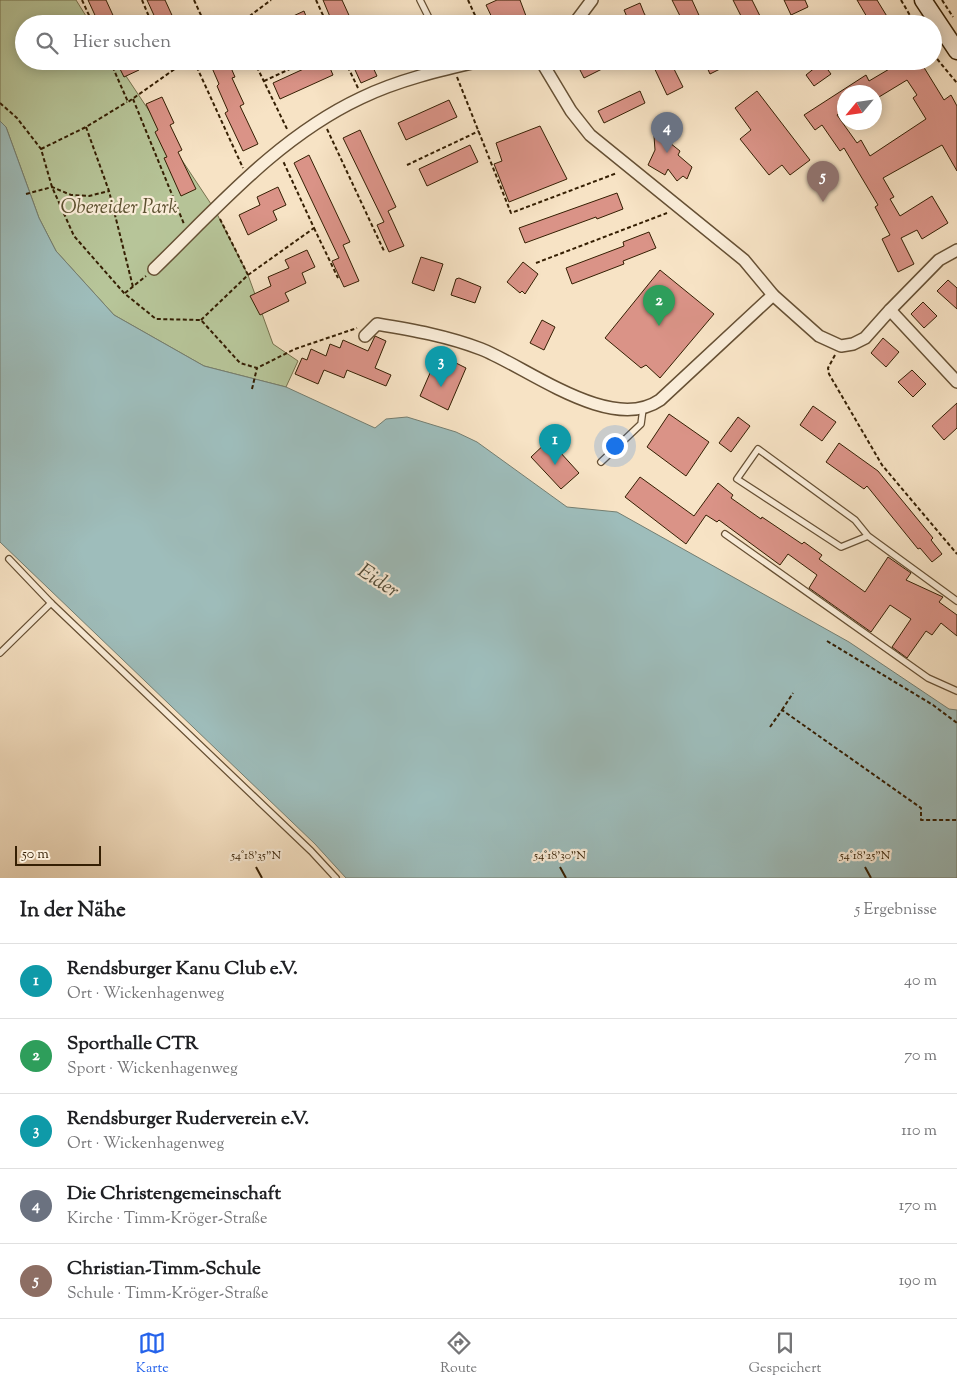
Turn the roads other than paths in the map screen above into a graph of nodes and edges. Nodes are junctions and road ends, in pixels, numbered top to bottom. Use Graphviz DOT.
graph roads {
  1 [pos="420,0"];
  2 [pos="592,0"];
  3 [pos="923,0"];
  4 [pos="428,15"];
  5 [pos="581,15"];
  6 [pos="933,15"];
  7 [pos="942,29"];
  8 [pos="957,52"];
  9 [pos="436,70"];
  10 [pos="546,70"];
  11 [pos="957,250"];
  12 [pos="154,269"];
  13 [pos="773,295"];
  14 [pos="890,310"];
  15 [pos="365,336"];
  16 [pos="957,382"];
  17 [pos="643,409"];
  18 [pos="601,462"];
  19 [pos="725,534"];
  20 [pos="868,536"];
  21 [pos="9,559"];
  22 [pos="957,601"];
  23 [pos="51,603"];
  24 [pos="0,654"];
  25 [pos="957,691"];
  26 [pos="336,878"];
  1 -- 4 [label="lane"];
  2 -- 5 [label="street"];
  3 -- 6 [label="main road"];
  7 -- 8 [label="main road"];
  9 -- 12 [label="street"];
  10 -- 13 [label="street"];
  11 -- 14 [label="street"];
  13 -- 14 [label="street"];
  13 -- 17 [label="street"];
  14 -- 16 [label="street"];
  15 -- 17 [label="street"];
  17 -- 18 [label="lane"];
  19 -- 25 [label="lane"];
  20 -- 20 [label="lane"];
  20 -- 22 [label="lane"];
  21 -- 23 [label="lane"];
  23 -- 24 [label="lane"];
  23 -- 26 [label="lane"];
}
